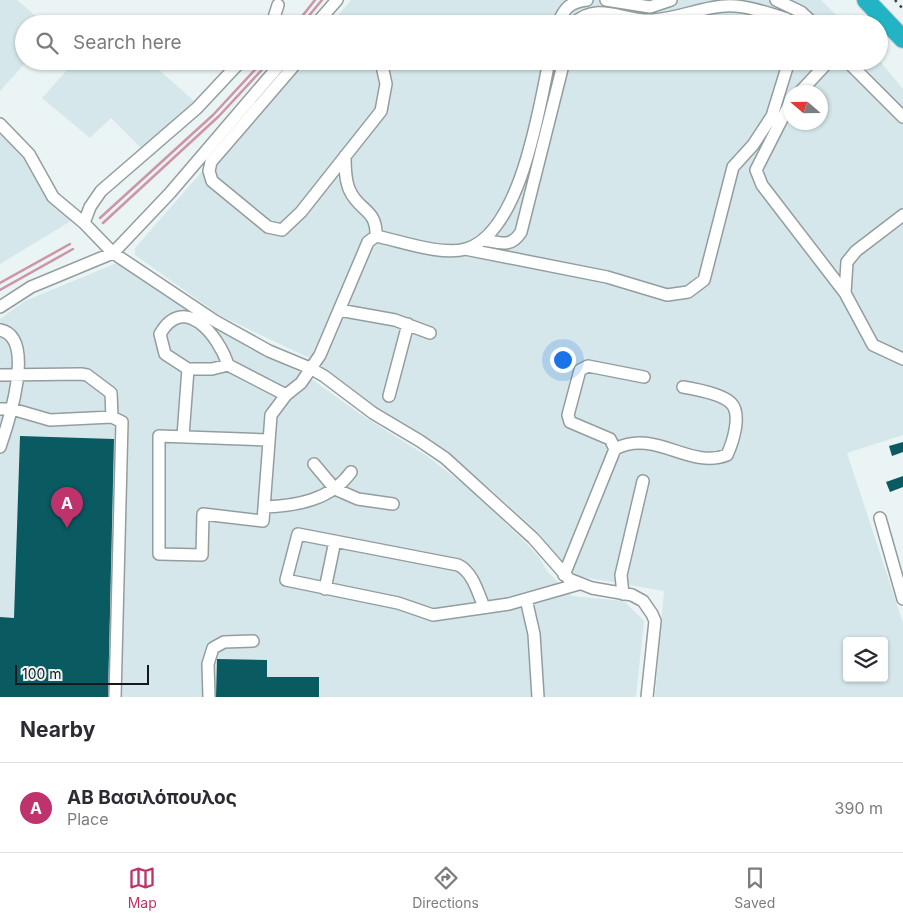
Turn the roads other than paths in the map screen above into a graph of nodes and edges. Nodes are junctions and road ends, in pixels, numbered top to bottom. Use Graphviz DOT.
graph roads {
  1 [pos="337,0"];
  2 [pos="587,0"];
  3 [pos="606,0"];
  4 [pos="671,0"];
  5 [pos="776,0"];
  6 [pos="866,0"];
  7 [pos="278,5"];
  8 [pos="275,15"];
  9 [pos="324,15"];
  10 [pos="561,15"];
  11 [pos="586,15"];
  12 [pos="620,15"];
  13 [pos="685,15"];
  14 [pos="771,15"];
  15 [pos="804,15"];
  16 [pos="880,15"];
  17 [pos="888,23"];
  18 [pos="903,39"];
  19 [pos="232,70"];
  20 [pos="275,70"];
  21 [pos="290,70"];
  22 [pos="383,70"];
  23 [pos="547,70"];
  24 [pos="562,70"];
  25 [pos="786,70"];
  26 [pos="821,70"];
  27 [pos="856,70"];
  28 [pos="807,85"];
  29 [pos="783,117"];
  30 [pos="903,117"];
  31 [pos="0,124"];
  32 [pos="345,156"];
  33 [pos="903,215"];
  34 [pos="84,223"];
  35 [pos="376,236"];
  36 [pos="484,240"];
  37 [pos="465,249"];
  38 [pos="113,253"];
  39 [pos="845,293"];
  40 [pos="0,307"];
  41 [pos="339,310"];
  42 [pos="408,324"];
  43 [pos="0,330"];
  44 [pos="430,333"];
  45 [pos="903,359"];
  46 [pos="228,365"];
  47 [pos="310,368"];
  48 [pos="188,369"];
  49 [pos="0,375"];
  50 [pos="17,375"];
  51 [pos="644,377"];
  52 [pos="683,388"];
  53 [pos="286,396"];
  54 [pos="389,396"];
  55 [pos="6,409"];
  56 [pos="112,417"];
  57 [pos="184,436"];
  58 [pos="268,440"];
  59 [pos="0,447"];
  60 [pos="614,449"];
  61 [pos="314,464"];
  62 [pos="351,472"];
  63 [pos="643,481"];
  64 [pos="335,489"];
  65 [pos="393,504"];
  66 [pos="264,507"];
  67 [pos="880,518"];
  68 [pos="335,540"];
  69 [pos="564,575"];
  70 [pos="579,584"];
  71 [pos="325,589"];
  72 [pos="623,594"];
  73 [pos="526,599"];
  74 [pos="903,599"];
  75 [pos="484,607"];
  76 [pos="253,641"];
  77 [pos="115,697"];
  78 [pos="209,697"];
  79 [pos="538,697"];
  80 [pos="647,697"];
  1 -- 9 [label="street"];
  2 -- 10 [label="street"];
  3 -- 4 [label="street"];
  5 -- 15 [label="street"];
  6 -- 16 [label="highway"];
  7 -- 8 [label="street"];
  11 -- 12 [label="street"];
  13 -- 14 [label="street"];
  17 -- 18 [label="highway"];
  19 -- 34 [label="street"];
  20 -- 38 [label="street"];
  21 -- 32 [label="street"];
  22 -- 32 [label="street"];
  23 -- 36 [label="street"];
  24 -- 36 [label="street"];
  25 -- 37 [label="street"];
  26 -- 28 [label="street"];
  27 -- 30 [label="street"];
  29 -- 39 [label="street"];
  31 -- 34 [label="street"];
  32 -- 35 [label="street"];
  33 -- 39 [label="street"];
  34 -- 38 [label="street"];
  35 -- 37 [label="street"];
  35 -- 41 [label="street"];
  36 -- 37 [label="street"];
  38 -- 40 [label="street"];
  38 -- 47 [label="street"];
  39 -- 45 [label="street"];
  41 -- 42 [label="street"];
  41 -- 47 [label="street"];
  42 -- 44 [label="street"];
  42 -- 54 [label="street"];
  43 -- 50 [label="street"];
  46 -- 48 [label="street"];
  46 -- 48 [label="street"];
  46 -- 53 [label="street"];
  47 -- 53 [label="street"];
  47 -- 69 [label="street"];
  48 -- 57 [label="street"];
  49 -- 50 [label="street"];
  50 -- 55 [label="street"];
  50 -- 56 [label="street"];
  51 -- 60 [label="street"];
  52 -- 60 [label="street"];
  53 -- 58 [label="street"];
  55 -- 56 [label="street"];
  55 -- 59 [label="street"];
  56 -- 77 [label="street"];
  57 -- 58 [label="street"];
  57 -- 66 [label="street"];
  58 -- 66 [label="street"];
  60 -- 69 [label="street"];
  61 -- 64 [label="street"];
  62 -- 64 [label="street"];
  63 -- 72 [label="street"];
  64 -- 65 [label="street"];
  64 -- 66 [label="street"];
  67 -- 74 [label="street"];
  68 -- 71 [label="street"];
  68 -- 71 [label="street"];
  68 -- 75 [label="street"];
  69 -- 70 [label="street"];
  70 -- 72 [label="street"];
  70 -- 73 [label="street"];
  71 -- 75 [label="street"];
  72 -- 80 [label="street"];
  73 -- 75 [label="street"];
  73 -- 79 [label="street"];
  76 -- 78 [label="street"];
}
